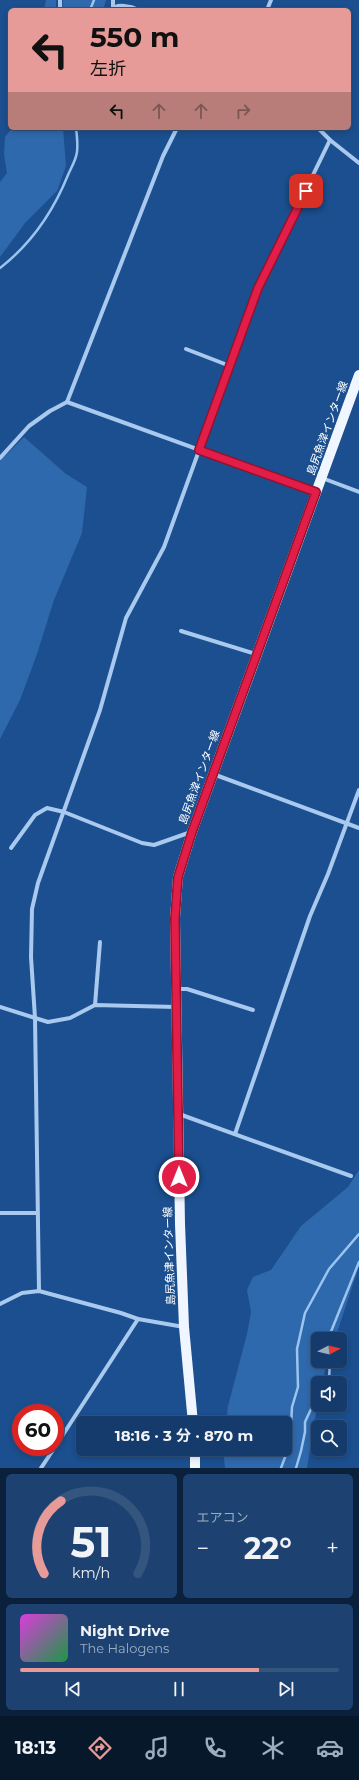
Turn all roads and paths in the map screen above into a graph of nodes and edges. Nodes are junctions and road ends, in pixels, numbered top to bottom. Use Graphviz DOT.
graph roads {
  1 [pos="115,8"];
  2 [pos="130,8"];
  3 [pos="176,130"];
  4 [pos="320,130"];
  5 [pos="330,140"];
  6 [pos="359,163"];
  7 [pos="186,349"];
  8 [pos="230,366"];
  9 [pos="359,375"];
  10 [pos="67,402"];
  11 [pos="199,450"];
  12 [pos="0,458"];
  13 [pos="322,478"];
  14 [pos="316,492"];
  15 [pos="359,492"];
  16 [pos="181,631"];
  17 [pos="257,654"];
  18 [pos="213,774"];
  19 [pos="359,790"];
  20 [pos="64,812"];
  21 [pos="347,823"];
  22 [pos="359,828"];
  23 [pos="192,832"];
  24 [pos="11,848"];
  25 [pos="100,942"];
  26 [pos="176,989"];
  27 [pos="95,1005"];
  28 [pos="0,1007"];
  29 [pos="176,1007"];
  30 [pos="253,1010"];
  31 [pos="35,1018"];
  32 [pos="179,1114"];
  33 [pos="235,1134"];
  34 [pos="351,1176"];
  35 [pos="0,1213"];
  36 [pos="37,1213"];
  37 [pos="39,1291"];
  38 [pos="0,1304"];
  39 [pos="138,1319"];
  40 [pos="184,1327"];
  41 [pos="192,1416"];
  42 [pos="64,1433"];
  43 [pos="49,1456"];
  44 [pos="196,1456"];
  45 [pos="41,1468"];
  46 [pos="195,1468"];
  1 -- 2 [label="street"];
  3 -- 10 [label="street"];
  4 -- 5 [label="street"];
  5 -- 6 [label="street"];
  5 -- 8 [label="street"];
  7 -- 8 [label="street"];
  8 -- 11 [label="street"];
  9 -- 13 [label="main road, 島尻魚津インター線"];
  10 -- 11 [label="street"];
  10 -- 12 [label="street"];
  11 -- 14 [label="street"];
  11 -- 20 [label="street"];
  13 -- 14 [label="main road, 島尻魚津インター線"];
  13 -- 15 [label="street"];
  14 -- 17 [label="main road, 島尻魚津インター線"];
  16 -- 17 [label="street"];
  17 -- 18 [label="main road, 島尻魚津インター線"];
  18 -- 21 [label="street"];
  18 -- 23 [label="main road, 島尻魚津インター線"];
  19 -- 21 [label="street"];
  20 -- 23 [label="street"];
  20 -- 24 [label="street"];
  20 -- 31 [label="street"];
  21 -- 22 [label="street"];
  21 -- 33 [label="street"];
  23 -- 26 [label="main road, 島尻魚津インター線"];
  25 -- 27 [label="street"];
  26 -- 29 [label="main road, 島尻魚津インター線"];
  26 -- 30 [label="street"];
  27 -- 29 [label="street"];
  27 -- 31 [label="street"];
  28 -- 31 [label="street"];
  29 -- 32 [label="main road, 島尻魚津インター線"];
  31 -- 36 [label="street"];
  32 -- 33 [label="street"];
  32 -- 40 [label="main road, 島尻魚津インター線"];
  33 -- 34 [label="street"];
  35 -- 36 [label="street"];
  36 -- 37 [label="street"];
  37 -- 38 [label="street"];
  37 -- 39 [label="street"];
  39 -- 40 [label="street"];
  39 -- 42 [label="street"];
  40 -- 41 [label="main road, 島尻魚津インター線"];
  43 -- 45 [label="street"];
  44 -- 46 [label="main road"];
}
